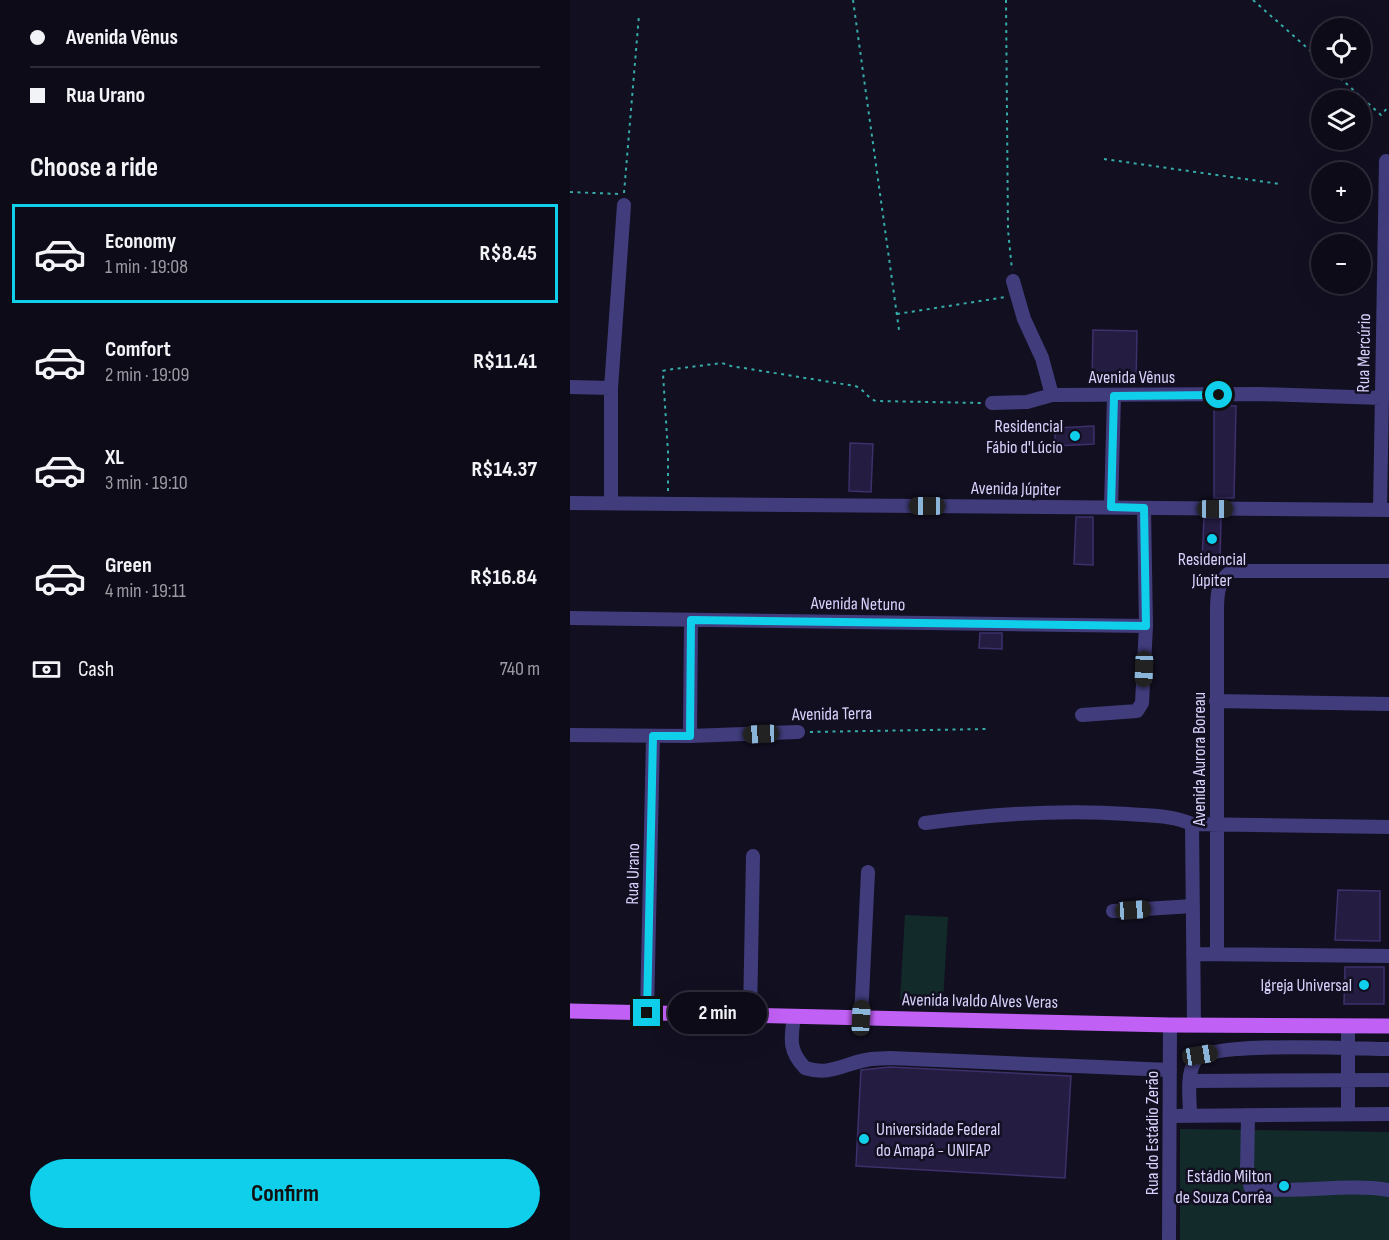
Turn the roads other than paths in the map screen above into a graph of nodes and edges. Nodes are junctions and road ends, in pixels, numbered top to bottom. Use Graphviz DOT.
graph roads {
  1 [pos="1386,161"];
  2 [pos="624,205"];
  3 [pos="1014,287"];
  4 [pos="570,387"];
  5 [pos="611,388"];
  6 [pos="1052,395"];
  7 [pos="1114,396"];
  8 [pos="1382,398"];
  9 [pos="992,403"];
  10 [pos="570,503"];
  11 [pos="610,503"];
  12 [pos="1111,507"];
  13 [pos="1144,508"];
  14 [pos="1384,510"];
  15 [pos="1389,571"];
  16 [pos="570,618"];
  17 [pos="691,620"];
  18 [pos="1146,626"];
  19 [pos="1216,701"];
  20 [pos="1389,704"];
  21 [pos="1082,715"];
  22 [pos="798,732"];
  23 [pos="570,735"];
  24 [pos="653,736"];
  25 [pos="690,736"];
  26 [pos="925,823"];
  27 [pos="1192,824"];
  28 [pos="1217,825"];
  29 [pos="1389,827"];
  30 [pos="753,856"];
  31 [pos="868,872"];
  32 [pos="1193,906"];
  33 [pos="1113,911"];
  34 [pos="1193,954"];
  35 [pos="1217,954"];
  36 [pos="1389,956"];
  37 [pos="570,1011"];
  38 [pos="647,1013"];
  39 [pos="750,1015"];
  40 [pos="794,1016"];
  41 [pos="861,1018"];
  42 [pos="1170,1025"];
  43 [pos="1194,1025"];
  44 [pos="1348,1026"];
  45 [pos="1389,1026"];
  46 [pos="1348,1049"];
  47 [pos="1389,1050"];
  48 [pos="1170,1070"];
  49 [pos="1348,1080"];
  50 [pos="1389,1080"];
  51 [pos="1190,1081"];
  52 [pos="1348,1114"];
  53 [pos="1389,1114"];
  54 [pos="1248,1115"];
  55 [pos="1170,1116"];
  56 [pos="1190,1116"];
  57 [pos="1389,1190"];
  58 [pos="1169,1240"];
  1 -- 8 [label="street, Rua Mercúrio"];
  2 -- 5 [label="street"];
  3 -- 6 [label="street"];
  4 -- 5 [label="street"];
  5 -- 11 [label="street"];
  6 -- 7 [label="street, Avenida Vênus"];
  6 -- 9 [label="street, Avenida Vênus"];
  7 -- 8 [label="street, Avenida Vênus"];
  7 -- 12 [label="street"];
  8 -- 14 [label="street, Rua Mercúrio"];
  10 -- 11 [label="street, Avenida Júpiter"];
  11 -- 12 [label="street, Avenida Júpiter"];
  12 -- 13 [label="street, Avenida Júpiter"];
  13 -- 14 [label="street, Avenida Júpiter"];
  13 -- 18 [label="street"];
  15 -- 19 [label="street, Avenida Aurora Boreau"];
  16 -- 17 [label="street, Avenida Netuno"];
  17 -- 18 [label="street, Avenida Netuno"];
  17 -- 25 [label="street"];
  18 -- 21 [label="street"];
  19 -- 20 [label="street"];
  19 -- 28 [label="street, Avenida Aurora Boreau"];
  22 -- 25 [label="street, Avenida Terra"];
  23 -- 24 [label="street, Avenida Terra"];
  24 -- 25 [label="street, Avenida Terra"];
  24 -- 38 [label="street, Rua Urano"];
  26 -- 27 [label="street"];
  27 -- 28 [label="street"];
  27 -- 32 [label="street"];
  28 -- 29 [label="street"];
  28 -- 35 [label="street, Avenida Aurora Boreau"];
  30 -- 39 [label="street"];
  31 -- 41 [label="street"];
  32 -- 33 [label="street"];
  32 -- 34 [label="street"];
  34 -- 35 [label="street"];
  34 -- 43 [label="street"];
  35 -- 36 [label="street"];
  37 -- 38 [label="main road, Avenida Ivaldo Alves Veras"];
  38 -- 39 [label="main road, Avenida Ivaldo Alves Veras"];
  39 -- 40 [label="main road, Avenida Ivaldo Alves Veras"];
  40 -- 41 [label="main road, Avenida Ivaldo Alves Veras"];
  40 -- 48 [label="street"];
  41 -- 42 [label="main road, Avenida Ivaldo Alves Veras"];
  42 -- 43 [label="main road, Avenida Ivaldo Alves Veras"];
  42 -- 48 [label="street, Rua do Estádio Zerão"];
  43 -- 44 [label="main road, Avenida Ivaldo Alves Veras"];
  44 -- 45 [label="main road, Avenida Ivaldo Alves Veras"];
  44 -- 46 [label="street"];
  46 -- 47 [label="street"];
  46 -- 49 [label="street"];
  46 -- 51 [label="street"];
  48 -- 55 [label="street, Rua do Estádio Zerão"];
  49 -- 50 [label="street"];
  49 -- 51 [label="street"];
  49 -- 52 [label="street"];
  51 -- 56 [label="street"];
  52 -- 53 [label="street"];
  52 -- 54 [label="street"];
  54 -- 56 [label="street"];
  54 -- 57 [label="street"];
  55 -- 56 [label="street"];
  55 -- 58 [label="street, Rua do Estádio Zerão"];
}
